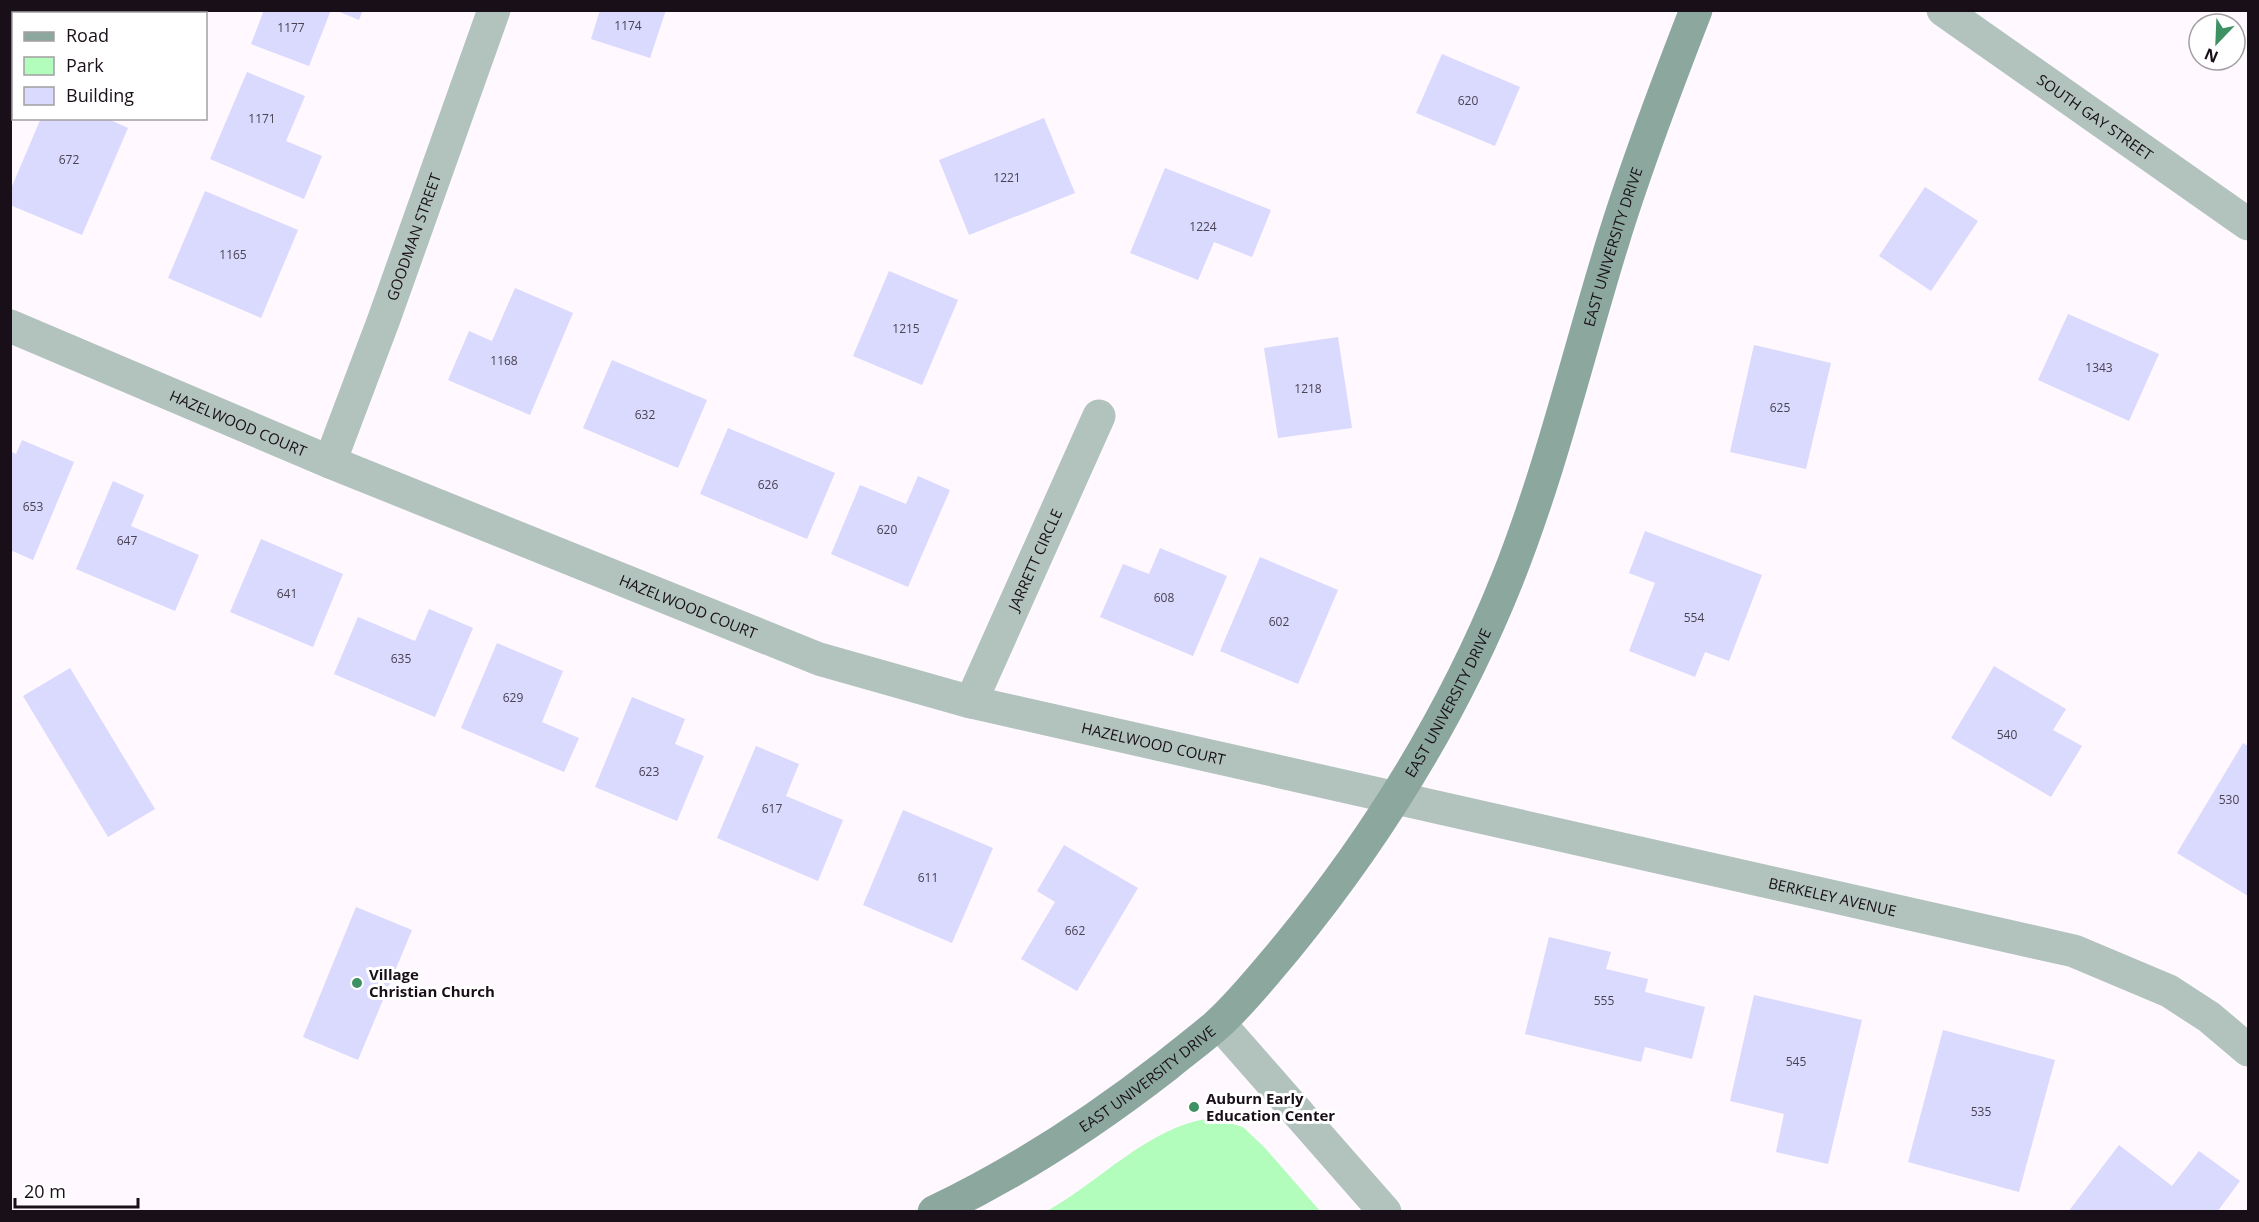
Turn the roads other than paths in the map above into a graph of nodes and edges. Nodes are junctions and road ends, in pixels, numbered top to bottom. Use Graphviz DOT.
graph roads {
  1 [pos="494,10"];
  2 [pos="1696,10"];
  3 [pos="1943,10"];
  4 [pos="2248,224"];
  5 [pos="10,326"];
  6 [pos="1099,416"];
  7 [pos="330,462"];
  8 [pos="971,702"];
  9 [pos="1394,797"];
  10 [pos="1219,1023"];
  11 [pos="2248,1050"];
  12 [pos="934,1212"];
  13 [pos="1385,1212"];
  1 -- 7 [label="street, GOODMAN STREET"];
  2 -- 9 [label="main road, EAST UNIVERSITY DRIVE"];
  3 -- 4 [label="street, SOUTH GAY STREET"];
  5 -- 7 [label="street, HAZELWOOD COURT"];
  6 -- 8 [label="street, JARRETT CIRCLE"];
  7 -- 8 [label="street, HAZELWOOD COURT"];
  8 -- 9 [label="street, HAZELWOOD COURT"];
  9 -- 10 [label="main road, EAST UNIVERSITY DRIVE"];
  9 -- 11 [label="street, BERKELEY AVENUE"];
  10 -- 12 [label="main road, EAST UNIVERSITY DRIVE"];
  10 -- 13 [label="street"];
}
